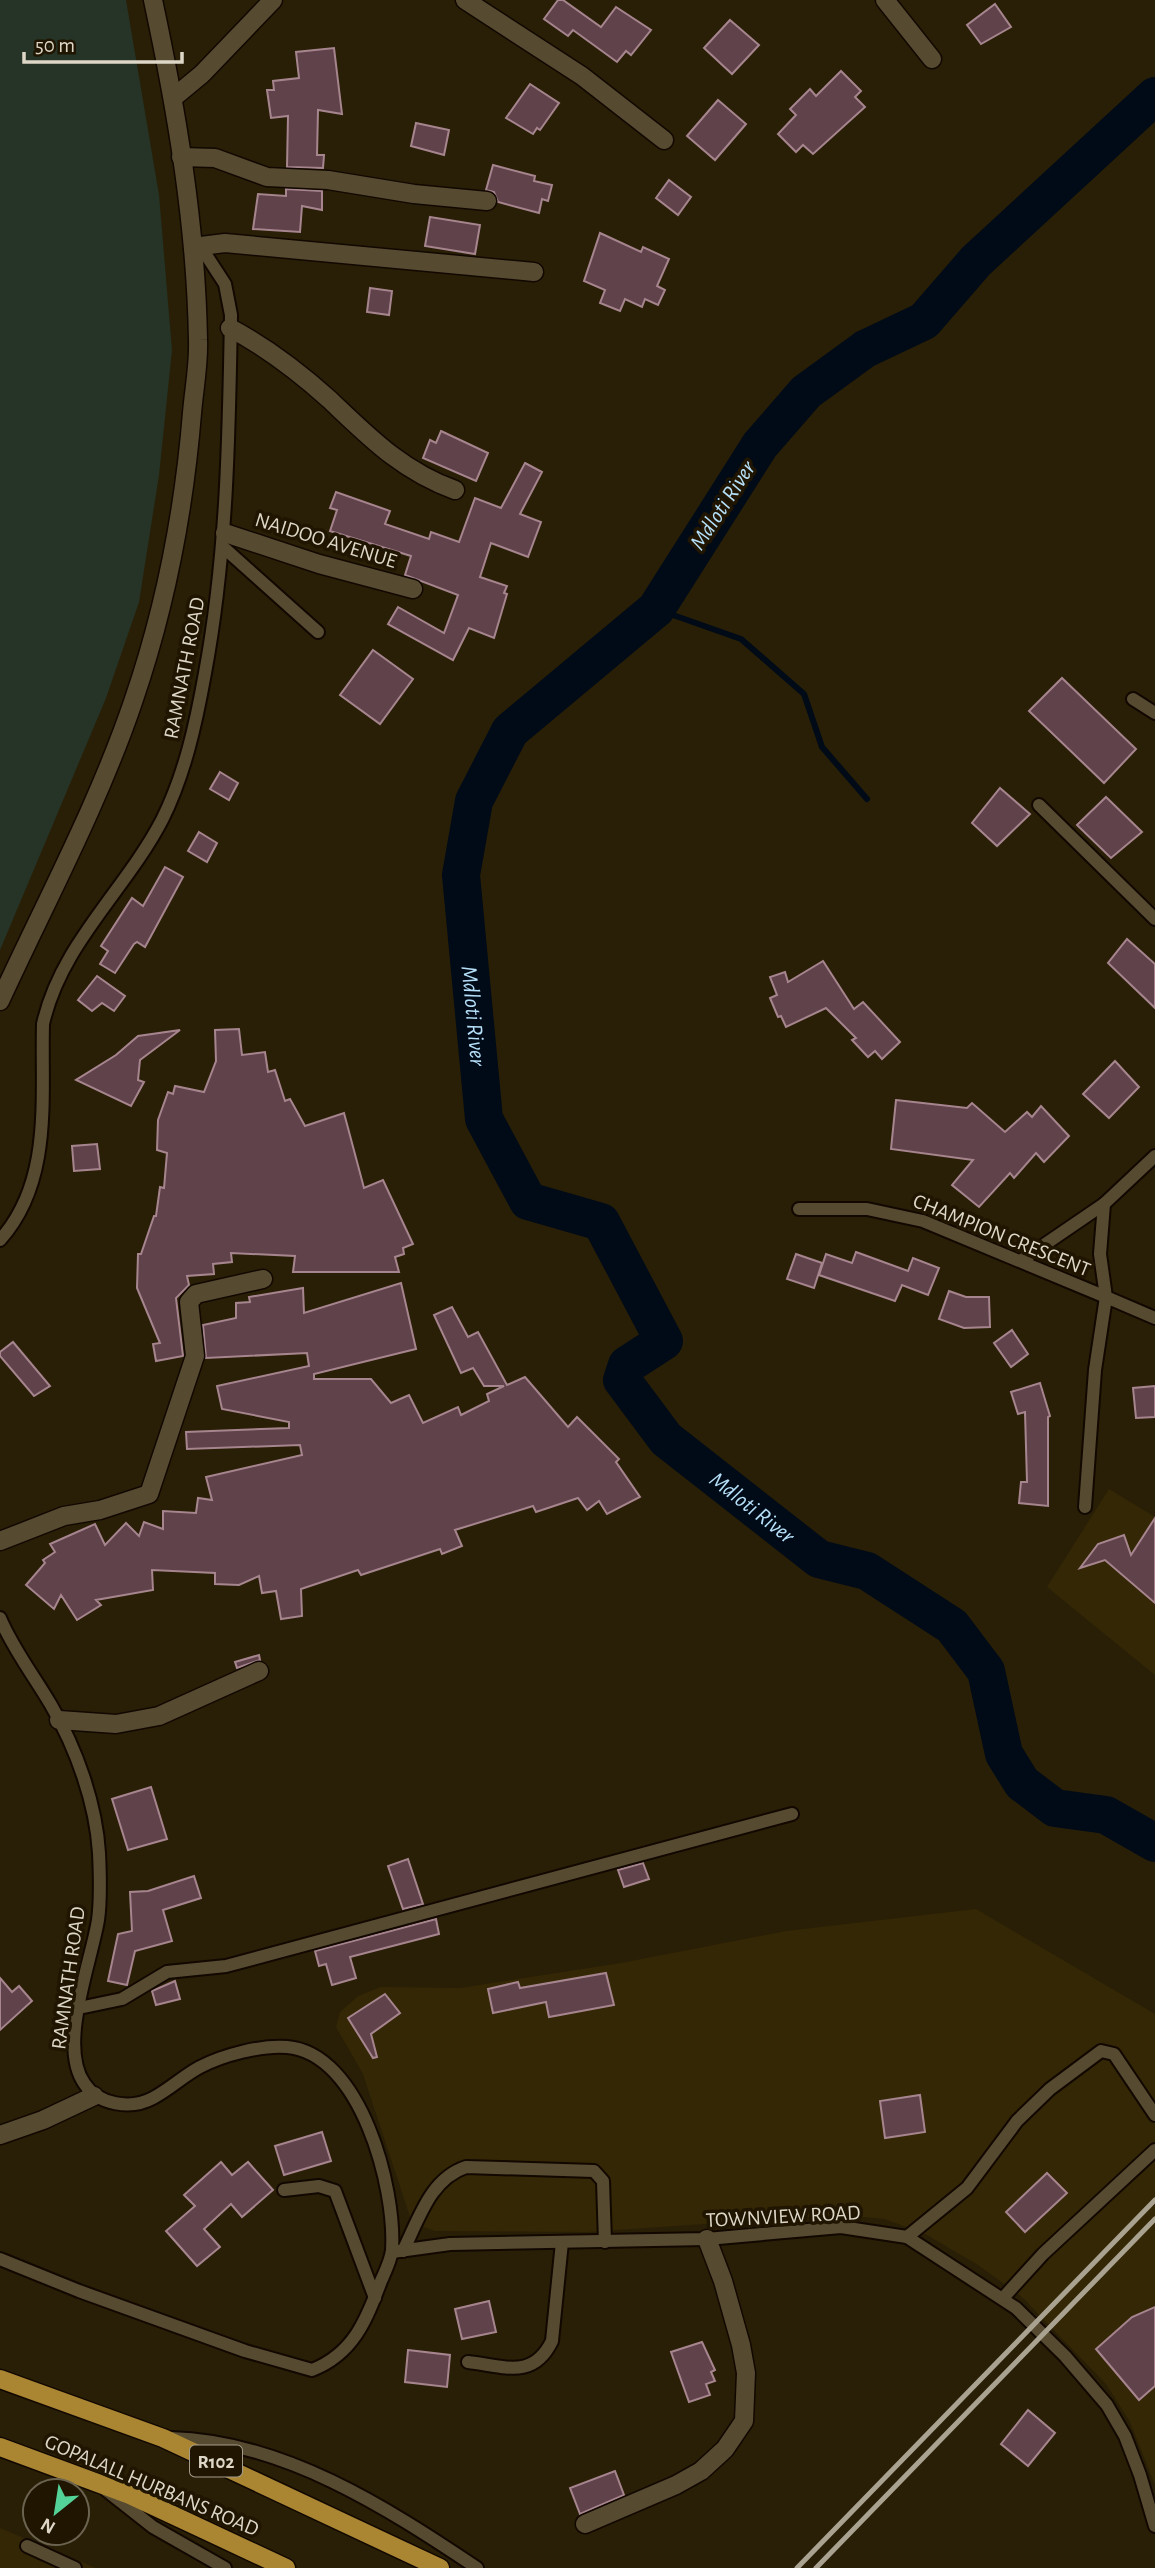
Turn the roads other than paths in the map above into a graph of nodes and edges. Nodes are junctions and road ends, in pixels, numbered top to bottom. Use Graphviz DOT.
graph roads {
  1 [pos="153,0"];
  2 [pos="273,0"];
  3 [pos="465,0"];
  4 [pos="885,0"];
  5 [pos="933,59"];
  6 [pos="173,98"];
  7 [pos="664,141"];
  8 [pos="181,157"];
  9 [pos="487,201"];
  10 [pos="196,239"];
  11 [pos="534,272"];
  12 [pos="230,328"];
  13 [pos="455,490"];
  14 [pos="224,540"];
  15 [pos="414,589"];
  16 [pos="318,632"];
  17 [pos="1133,699"];
  18 [pos="1155,713"];
  19 [pos="1039,804"];
  20 [pos="1155,919"];
  21 [pos="0,1001"];
  22 [pos="1155,1156"];
  23 [pos="1104,1203"];
  24 [pos="799,1209"];
  25 [pos="0,1240"];
  26 [pos="1022,1260"];
  27 [pos="263,1279"];
  28 [pos="1106,1297"];
  29 [pos="1155,1318"];
  30 [pos="1085,1507"];
  31 [pos="0,1541"];
  32 [pos="0,1618"];
  33 [pos="258,1671"];
  34 [pos="59,1720"];
  35 [pos="792,1814"];
  36 [pos="79,2008"];
  37 [pos="94,2096"];
  38 [pos="1155,2115"];
  39 [pos="0,2135"];
  40 [pos="1155,2150"];
  41 [pos="284,2190"];
  42 [pos="907,2237"];
  43 [pos="707,2239"];
  44 [pos="562,2242"];
  45 [pos="605,2242"];
  46 [pos="397,2251"];
  47 [pos="0,2259"];
  48 [pos="375,2298"];
  49 [pos="1003,2298"];
  50 [pos="468,2362"];
  51 [pos="0,2379"];
  52 [pos="163,2438"];
  53 [pos="0,2447"];
  54 [pos="98,2483"];
  55 [pos="584,2524"];
  56 [pos="1155,2526"];
  57 [pos="29,2547"];
  58 [pos="75,2568"];
  59 [pos="225,2568"];
  60 [pos="286,2568"];
  61 [pos="440,2568"];
  62 [pos="477,2568"];
  1 -- 6 [label="street"];
  2 -- 6 [label="street"];
  3 -- 7 [label="street"];
  4 -- 5 [label="street"];
  6 -- 8 [label="street"];
  8 -- 9 [label="street"];
  8 -- 10 [label="street"];
  10 -- 11 [label="street"];
  10 -- 12 [label="lane, RAMNATH ROAD"];
  10 -- 21 [label="street"];
  12 -- 13 [label="street"];
  12 -- 14 [label="lane, RAMNATH ROAD"];
  14 -- 15 [label="street, NAIDOO AVENUE"];
  14 -- 16 [label="lane"];
  14 -- 25 [label="lane, RAMNATH ROAD"];
  17 -- 18 [label="lane"];
  19 -- 20 [label="lane"];
  22 -- 23 [label="lane"];
  23 -- 26 [label="lane"];
  23 -- 28 [label="lane"];
  24 -- 26 [label="lane, CHAMPION CRESCENT"];
  26 -- 28 [label="lane, CHAMPION CRESCENT"];
  27 -- 31 [label="street"];
  28 -- 29 [label="lane"];
  28 -- 30 [label="lane, CHAMPION CRESCENT"];
  32 -- 34 [label="lane, RAMNATH ROAD"];
  33 -- 34 [label="street"];
  34 -- 36 [label="lane, RAMNATH ROAD"];
  35 -- 36 [label="lane"];
  36 -- 37 [label="lane, RAMNATH ROAD"];
  37 -- 39 [label="street"];
  37 -- 46 [label="lane"];
  38 -- 42 [label="lane"];
  40 -- 49 [label="lane"];
  41 -- 48 [label="lane"];
  42 -- 43 [label="lane, TOWNVIEW ROAD"];
  42 -- 49 [label="lane, TOWNVIEW ROAD"];
  43 -- 45 [label="lane, TOWNVIEW ROAD"];
  43 -- 55 [label="street"];
  44 -- 45 [label="lane, TOWNVIEW ROAD"];
  44 -- 46 [label="lane, TOWNVIEW ROAD"];
  44 -- 50 [label="lane"];
  45 -- 46 [label="lane"];
  46 -- 48 [label="lane"];
  47 -- 48 [label="lane"];
  49 -- 56 [label="lane, TOWNVIEW ROAD"];
  51 -- 52 [label="main road, GOPALALL HURBANS ROAD / R102"];
  52 -- 61 [label="main road, GOPALALL HURBANS ROAD / R102"];
  52 -- 62 [label="lane"];
  53 -- 54 [label="main road, GOPALALL HURBANS ROAD"];
  54 -- 59 [label="lane"];
  54 -- 60 [label="main road, GOPALALL HURBANS ROAD"];
  57 -- 58 [label="lane"];
}
